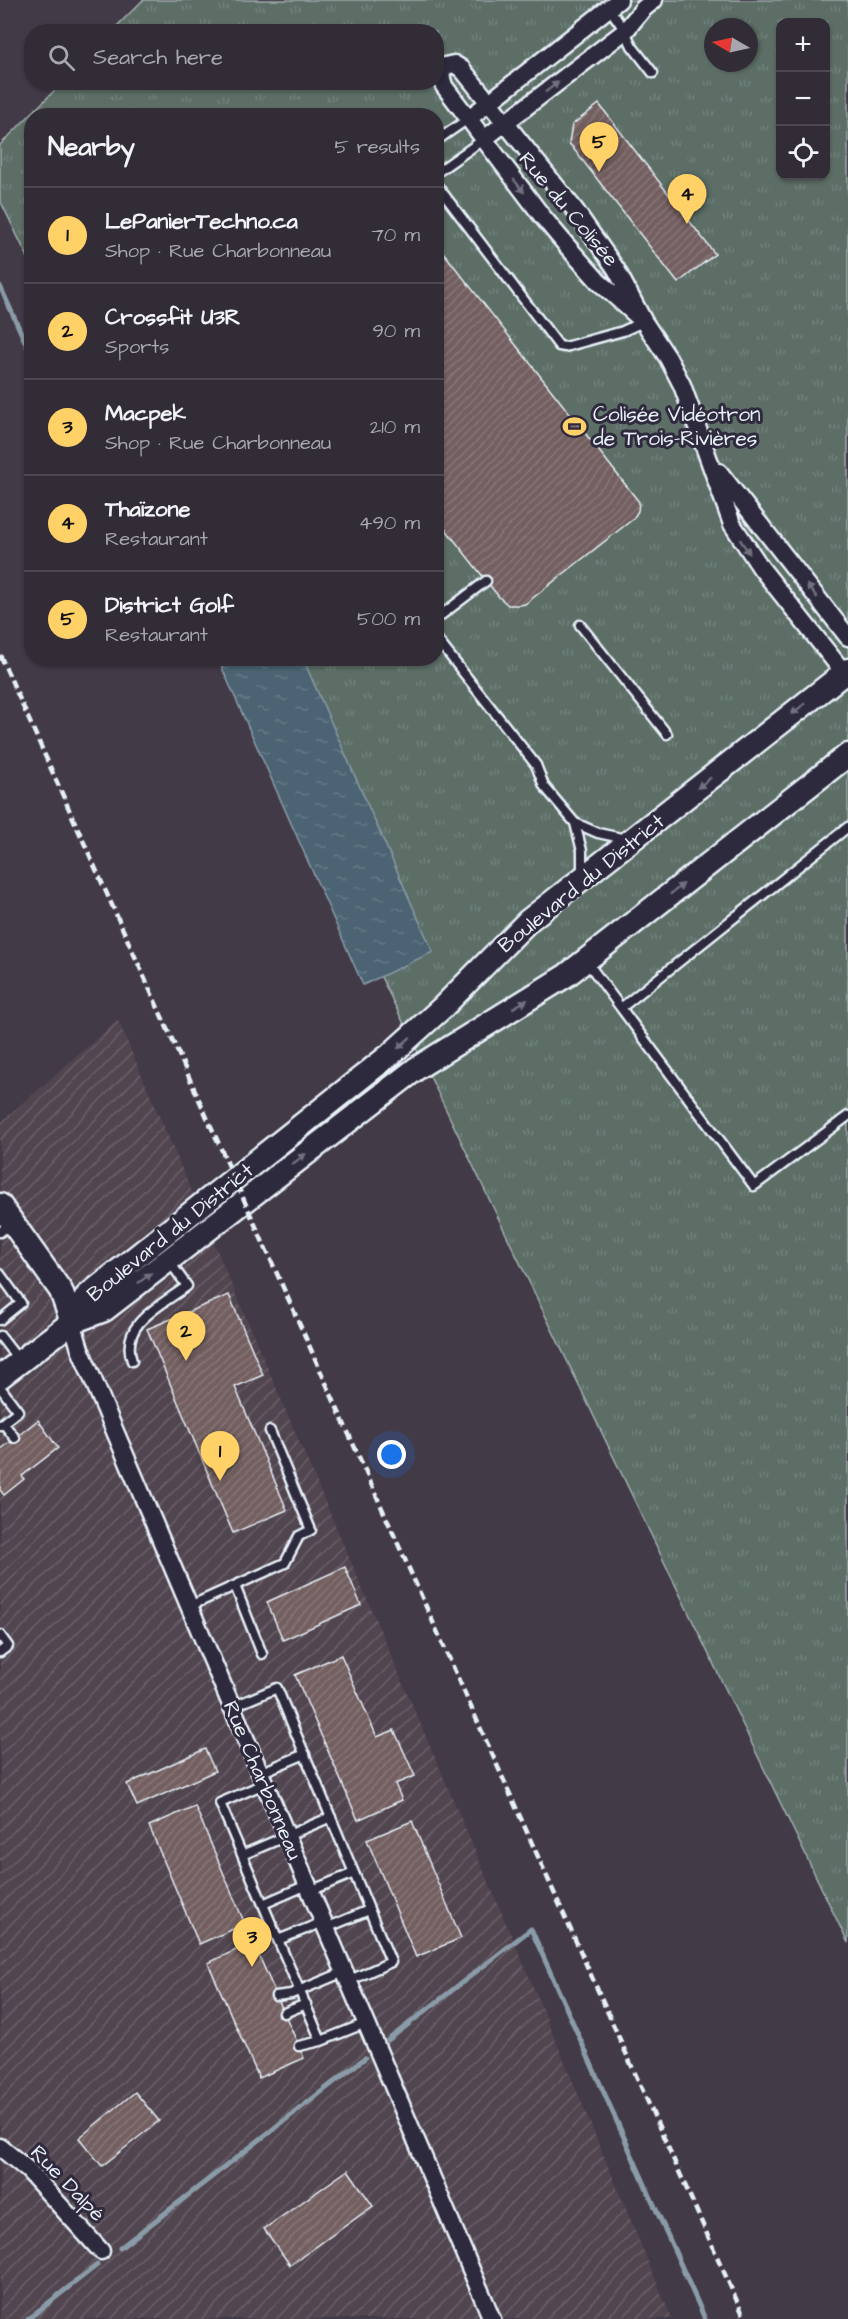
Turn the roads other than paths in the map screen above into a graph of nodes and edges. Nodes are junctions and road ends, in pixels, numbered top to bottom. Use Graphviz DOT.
graph roads {
  1 [pos="654,0"];
  2 [pos="614,4"];
  3 [pos="625,31"];
  4 [pos="444,68"];
  5 [pos="653,73"];
  6 [pos="444,86"];
  7 [pos="489,103"];
  8 [pos="468,119"];
  9 [pos="506,123"];
  10 [pos="444,136"];
  11 [pos="484,139"];
  12 [pos="444,167"];
  13 [pos="444,195"];
  14 [pos="644,322"];
  15 [pos="709,459"];
  16 [pos="486,580"];
  17 [pos="444,613"];
  18 [pos="580,625"];
  19 [pos="848,637"];
  20 [pos="444,648"];
  21 [pos="847,674"];
  22 [pos="667,734"];
  23 [pos="848,755"];
  24 [pos="575,823"];
  25 [pos="848,827"];
  26 [pos="632,840"];
  27 [pos="582,879"];
  28 [pos="586,961"];
  29 [pos="621,1008"];
  30 [pos="848,1116"];
  31 [pos="4,1220"];
  32 [pos="168,1261"];
  33 [pos="0,1274"];
  34 [pos="0,1320"];
  35 [pos="72,1322"];
  36 [pos="0,1336"];
  37 [pos="132,1361"];
  38 [pos="20,1362"];
  39 [pos="0,1377"];
  40 [pos="0,1387"];
  41 [pos="2,1424"];
  42 [pos="270,1431"];
  43 [pos="15,1438"];
  44 [pos="235,1586"];
  45 [pos="190,1606"];
  46 [pos="0,1635"];
  47 [pos="0,1652"];
  48 [pos="262,1654"];
  49 [pos="232,1707"];
  50 [pos="304,1754"];
  51 [pos="262,1778"];
  52 [pos="331,1817"];
  53 [pos="286,1836"];
  54 [pos="242,1855"];
  55 [pos="354,1873"];
  56 [pos="309,1888"];
  57 [pos="263,1904"];
  58 [pos="369,1910"];
  59 [pos="324,1925"];
  60 [pos="278,1940"];
  61 [pos="346,1977"];
  62 [pos="300,1990"];
  63 [pos="276,1996"];
  64 [pos="306,2004"];
  65 [pos="284,2013"];
  66 [pos="366,2023"];
  67 [pos="321,2041"];
  68 [pos="299,2046"];
  69 [pos="0,2146"];
  70 [pos="102,2251"];
  71 [pos="492,2319"];
  1 -- 3 [label="street"];
  2 -- 3 [label="lane"];
  2 -- 7 [label="street"];
  3 -- 5 [label="lane"];
  9 -- 3 [label="street, one-way"];
  4 -- 7 [label="street, Rue du Colisée"];
  6 -- 8 [label="street, Rue du Colisée"];
  7 -- 8 [label="street"];
  7 -- 9 [label="street, Rue du Colisée"];
  8 -- 10 [label="lane"];
  8 -- 11 [label="street, Rue du Colisée"];
  9 -- 11 [label="street"];
  9 -- 14 [label="street, Rue du Colisée"];
  11 -- 12 [label="lane"];
  11 -- 14 [label="street, Rue du Colisée, one-way"];
  13 -- 14 [label="lane"];
  14 -- 15 [label="street, Rue du Colisée"];
  19 -- 15 [label="street, Rue du Colisée, one-way"];
  15 -- 21 [label="street, Rue du Colisée, one-way"];
  16 -- 17 [label="lane"];
  18 -- 22 [label="lane"];
  20 -- 24 [label="lane"];
  21 -- 26 [label="street, Boulevard du District, one-way"];
  28 -- 23 [label="street, Boulevard du District, one-way"];
  24 -- 26 [label="lane"];
  24 -- 27 [label="lane"];
  25 -- 29 [label="lane"];
  26 -- 27 [label="street, Boulevard du District"];
  27 -- 35 [label="street, Boulevard du District, one-way"];
  28 -- 29 [label="lane"];
  32 -- 28 [label="street, Boulevard du District, one-way"];
  29 -- 30 [label="lane"];
  31 -- 35 [label="street"];
  35 -- 32 [label="street, Boulevard du District, one-way"];
  32 -- 37 [label="lane"];
  33 -- 34 [label="lane"];
  35 -- 38 [label="street"];
  35 -- 45 [label="street, Rue Charbonneau"];
  36 -- 38 [label="lane"];
  38 -- 39 [label="street"];
  40 -- 41 [label="lane"];
  41 -- 43 [label="lane"];
  42 -- 44 [label="lane"];
  44 -- 45 [label="lane"];
  44 -- 48 [label="lane"];
  45 -- 49 [label="street, Rue Charbonneau"];
  46 -- 47 [label="lane"];
  49 -- 50 [label="lane"];
  49 -- 51 [label="street, Rue Charbonneau"];
  50 -- 51 [label="lane"];
  50 -- 52 [label="lane"];
  51 -- 53 [label="street, Rue Charbonneau"];
  51 -- 54 [label="lane"];
  52 -- 53 [label="lane"];
  52 -- 55 [label="lane"];
  53 -- 54 [label="lane"];
  53 -- 56 [label="street, Rue Charbonneau"];
  54 -- 57 [label="lane"];
  55 -- 56 [label="lane"];
  55 -- 58 [label="lane"];
  56 -- 57 [label="lane"];
  56 -- 59 [label="street, Rue Charbonneau"];
  57 -- 60 [label="lane"];
  58 -- 59 [label="lane"];
  58 -- 61 [label="lane"];
  59 -- 60 [label="lane"];
  59 -- 61 [label="street, Rue Charbonneau"];
  60 -- 62 [label="lane"];
  61 -- 62 [label="lane"];
  61 -- 66 [label="street, Rue Charbonneau"];
  62 -- 63 [label="lane"];
  62 -- 64 [label="lane"];
  64 -- 65 [label="lane"];
  64 -- 67 [label="lane"];
  66 -- 67 [label="lane"];
  66 -- 71 [label="street, Rue Charbonneau"];
  67 -- 68 [label="lane"];
  69 -- 70 [label="street, Rue Dalpé"];
}
